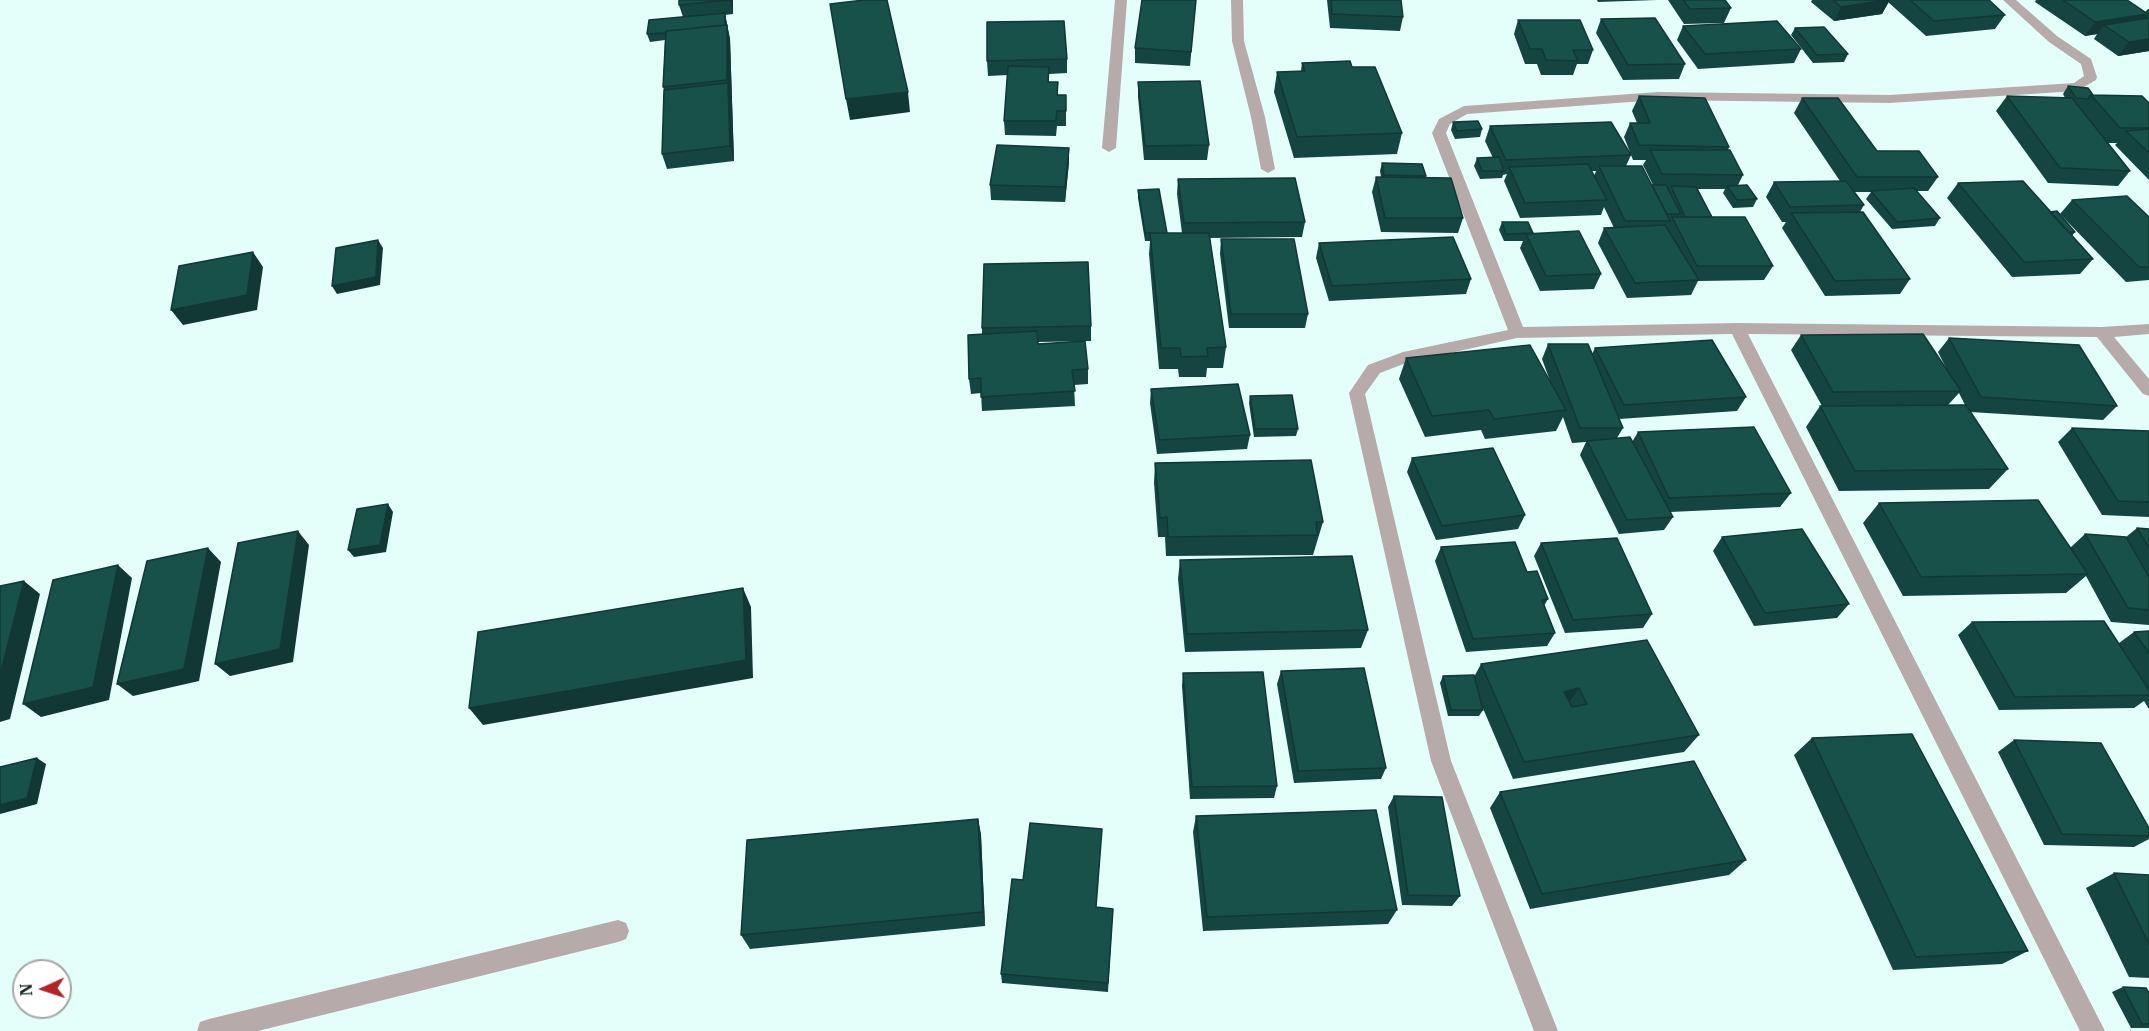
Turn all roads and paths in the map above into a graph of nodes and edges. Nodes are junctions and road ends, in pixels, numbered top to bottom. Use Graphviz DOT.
graph roads {
  1 [pos="1121,0"];
  2 [pos="1236,0"];
  3 [pos="2009,0"];
  4 [pos="1109,148"];
  5 [pos="1268,169"];
  6 [pos="1737,328"];
  7 [pos="2149,329"];
  8 [pos="2100,332"];
  9 [pos="1517,333"];
  10 [pos="2149,390"];
  11 [pos="618,931"];
  12 [pos="209,1031"];
  13 [pos="1546,1031"];
  14 [pos="2093,1031"];
  1 -- 4 [label="street"];
  2 -- 5 [label="street"];
  3 -- 9 [label="street"];
  6 -- 8 [label="street"];
  6 -- 9 [label="street"];
  6 -- 14 [label="street"];
  7 -- 8 [label="street"];
  8 -- 10 [label="street"];
  9 -- 13 [label="street"];
  11 -- 12 [label="street"];
}
